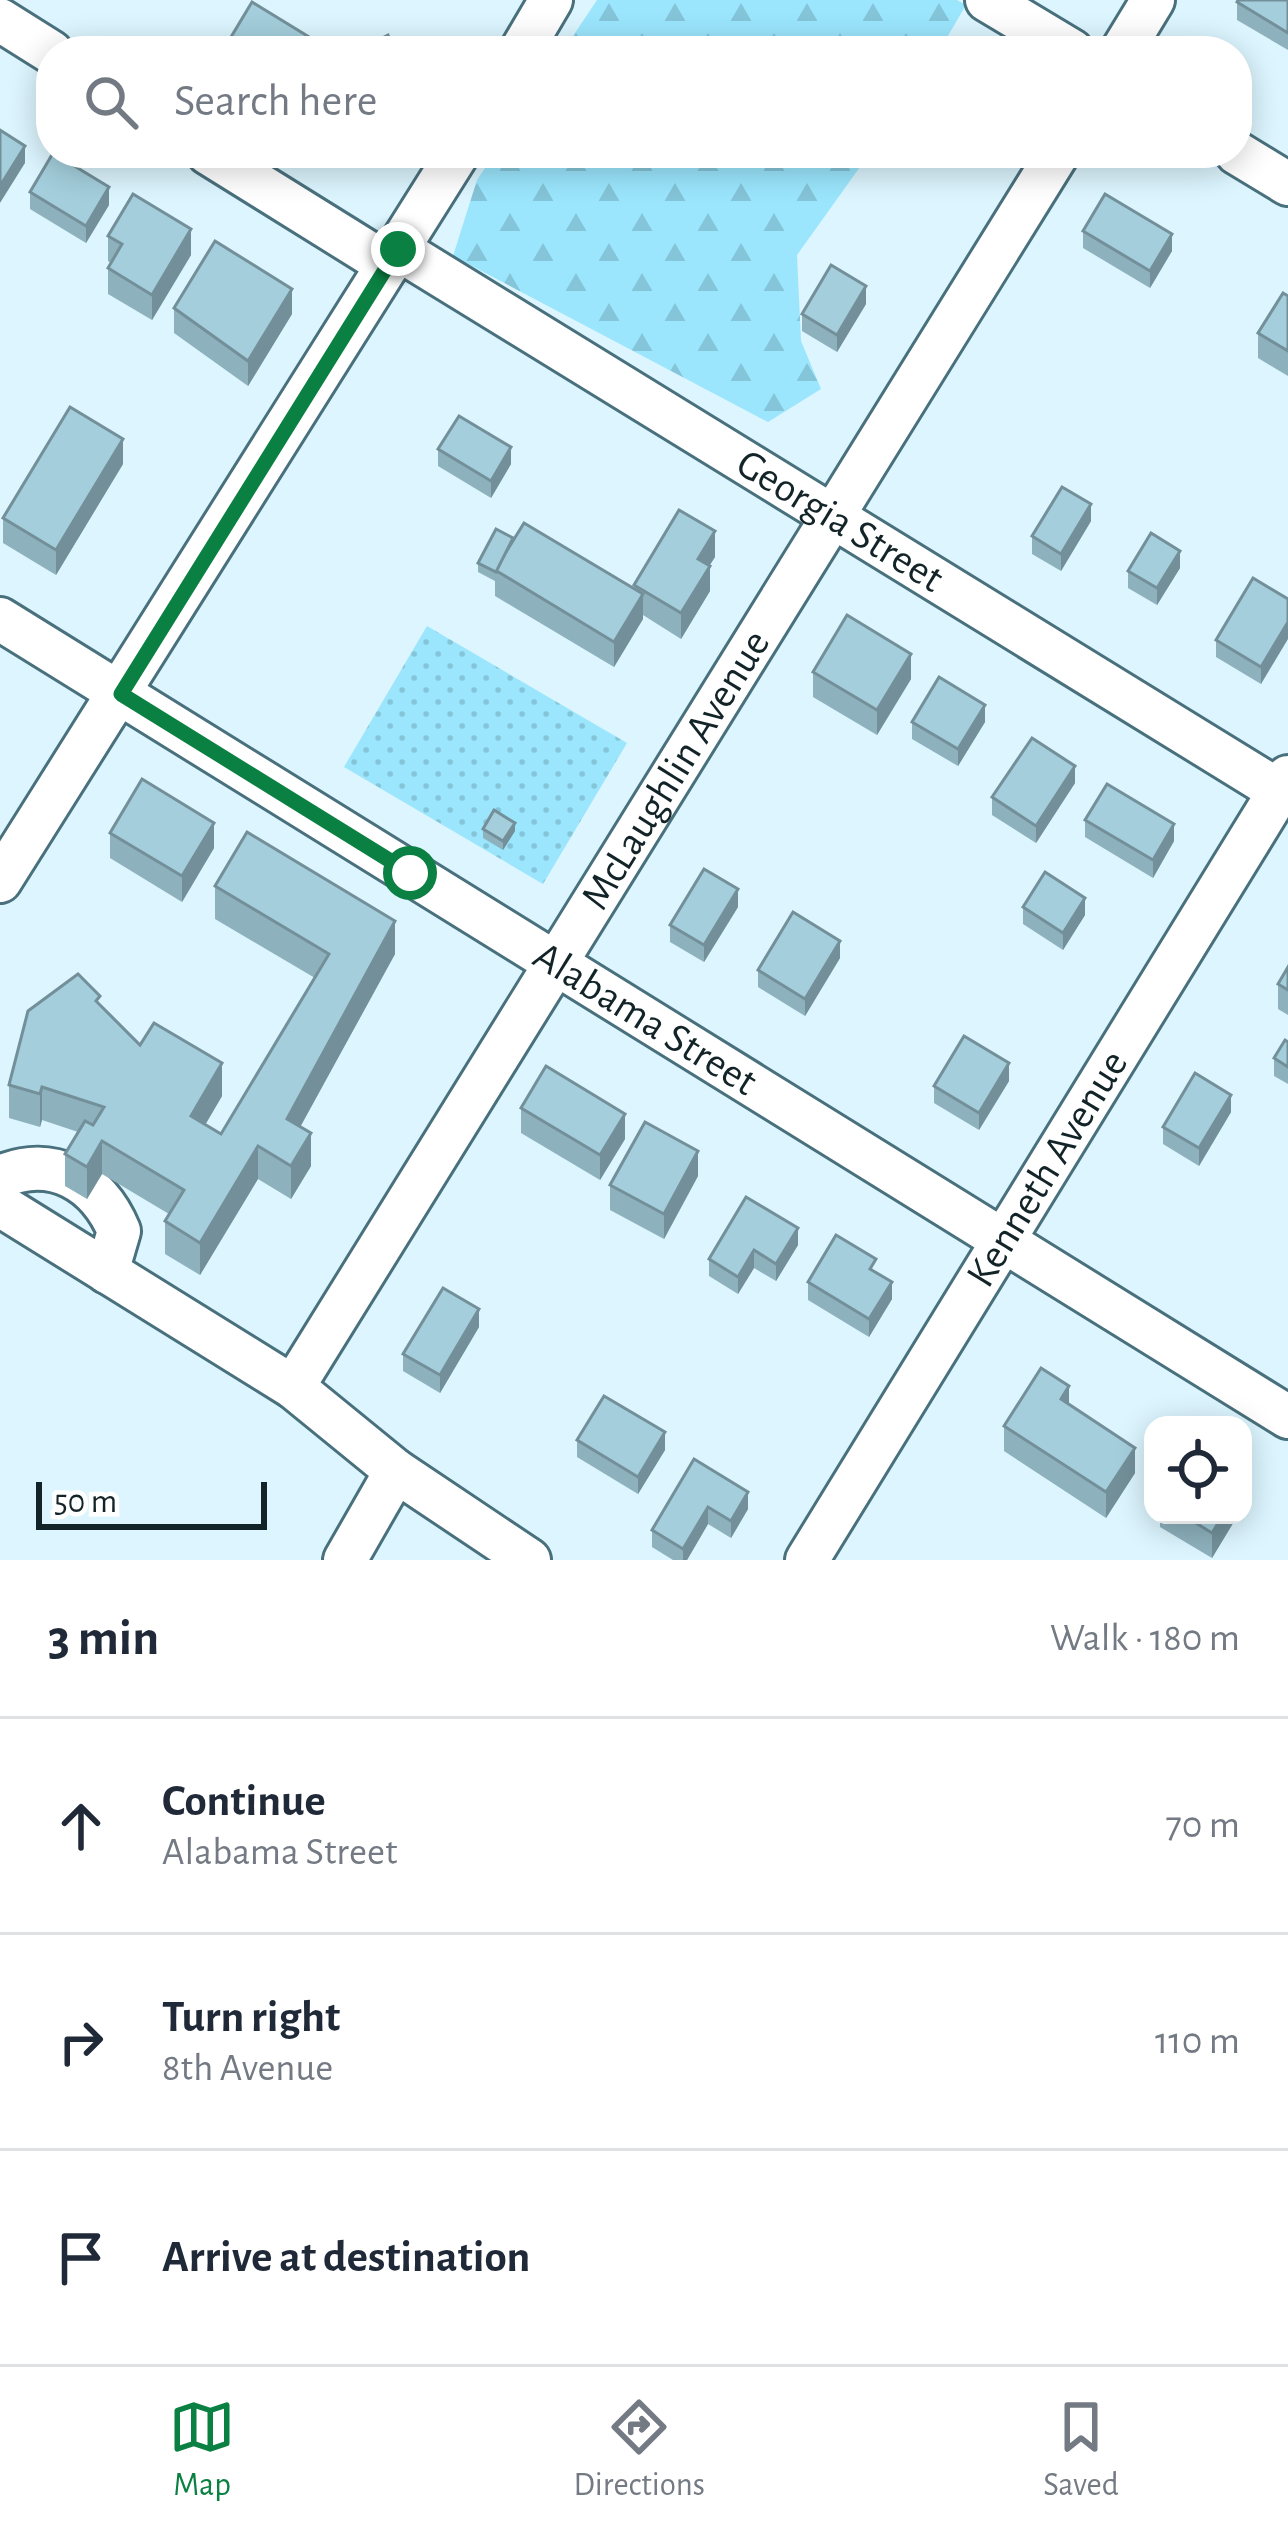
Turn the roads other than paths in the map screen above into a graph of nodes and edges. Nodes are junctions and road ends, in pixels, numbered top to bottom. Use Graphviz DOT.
graph roads {
  1 [pos="551,0"];
  2 [pos="988,0"];
  3 [pos="1153,0"];
  4 [pos="0,20"];
  5 [pos="530,36"];
  6 [pos="1047,36"];
  7 [pos="1130,36"];
  8 [pos="36,43"];
  9 [pos="1252,162"];
  10 [pos="235,168"];
  11 [pos="449,168"];
  12 [pos="1049,168"];
  13 [pos="1288,184"];
  14 [pos="393,257"];
  15 [pos="831,518"];
  16 [pos="0,619"];
  17 [pos="121,694"];
  18 [pos="1284,784"];
  19 [pos="0,881"];
  20 [pos="555,962"];
  21 [pos="0,1177"];
  22 [pos="0,1204"];
  23 [pos="1005,1241"];
  24 [pos="107,1272"];
  25 [pos="293,1388"];
  26 [pos="1288,1417"];
  27 [pos="396,1471"];
  28 [pos="345,1560"];
  29 [pos="530,1560"];
  30 [pos="806,1560"];
  1 -- 5 [label="street"];
  2 -- 6 [label="street"];
  3 -- 7 [label="street"];
  4 -- 8 [label="street"];
  9 -- 13 [label="street"];
  10 -- 14 [label="street, Georgia Street"];
  11 -- 14 [label="street"];
  12 -- 15 [label="street, McLaughlin Avenue"];
  14 -- 15 [label="street, Georgia Street"];
  14 -- 17 [label="street"];
  15 -- 18 [label="street, Georgia Street"];
  15 -- 20 [label="street, McLaughlin Avenue"];
  16 -- 17 [label="street, Alabama Street"];
  17 -- 19 [label="street"];
  17 -- 20 [label="street, Alabama Street"];
  18 -- 23 [label="street, Kenneth Avenue"];
  20 -- 23 [label="street, Alabama Street"];
  20 -- 25 [label="street, McLaughlin Avenue"];
  21 -- 24 [label="street"];
  22 -- 24 [label="street"];
  23 -- 26 [label="street, Alabama Street"];
  23 -- 30 [label="street, Kenneth Avenue"];
  24 -- 25 [label="street"];
  25 -- 27 [label="street"];
  27 -- 28 [label="street"];
  27 -- 29 [label="street"];
}
